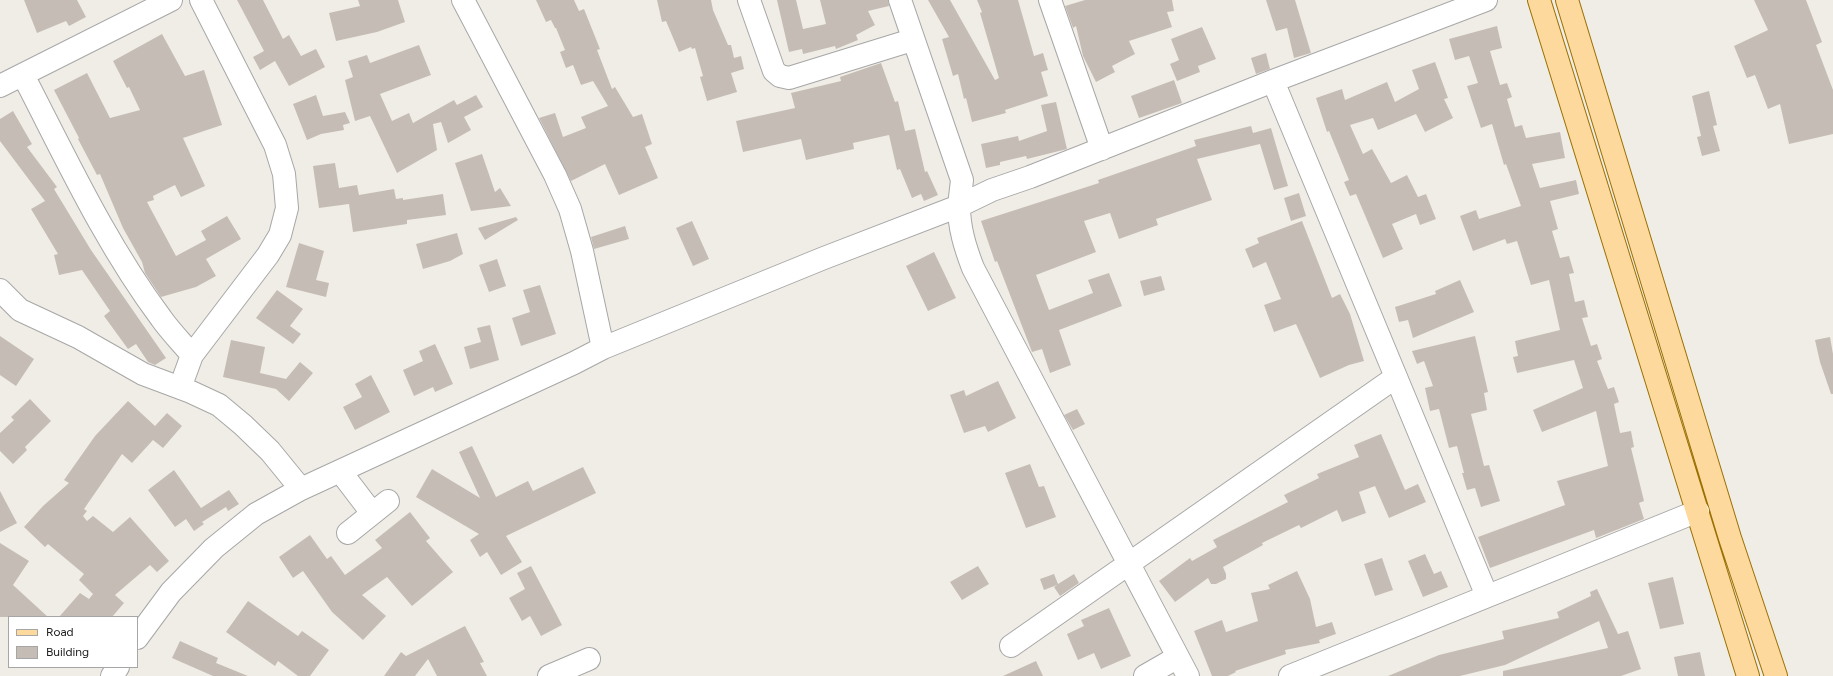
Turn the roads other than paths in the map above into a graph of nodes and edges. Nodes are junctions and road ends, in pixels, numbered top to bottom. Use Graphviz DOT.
graph roads {
  1 [pos="171,0"];
  2 [pos="201,0"];
  3 [pos="463,0"];
  4 [pos="749,0"];
  5 [pos="900,0"];
  6 [pos="1050,0"];
  7 [pos="1486,0"];
  8 [pos="1539,0"];
  9 [pos="1567,0"];
  10 [pos="912,40"];
  11 [pos="23,75"];
  12 [pos="1273,81"];
  13 [pos="0,86"];
  14 [pos="1102,149"];
  15 [pos="959,206"];
  16 [pos="0,290"];
  17 [pos="603,348"];
  18 [pos="192,355"];
  19 [pos="1396,377"];
  20 [pos="180,388"];
  21 [pos="340,471"];
  22 [pos="300,489"];
  23 [pos="1698,511"];
  24 [pos="348,533"];
  25 [pos="1128,563"];
  26 [pos="1487,596"];
  27 [pos="138,637"];
  28 [pos="1011,646"];
  29 [pos="589,659"];
  30 [pos="1183,667"];
  31 [pos="549,676"];
  32 [pos="1144,676"];
  33 [pos="1290,676"];
  34 [pos="1748,676"];
  35 [pos="1776,676"];
  1 -- 11 [label="street"];
  2 -- 18 [label="street"];
  3 -- 17 [label="street"];
  4 -- 10 [label="street"];
  5 -- 10 [label="street"];
  6 -- 14 [label="street"];
  7 -- 12 [label="street"];
  8 -- 23 [label="main road"];
  9 -- 35 [label="main road"];
  10 -- 15 [label="street"];
  11 -- 13 [label="street"];
  11 -- 18 [label="street"];
  12 -- 14 [label="street"];
  12 -- 19 [label="street"];
  14 -- 15 [label="street"];
  15 -- 17 [label="street"];
  15 -- 25 [label="street"];
  16 -- 20 [label="street"];
  17 -- 21 [label="street"];
  18 -- 20 [label="street"];
  19 -- 25 [label="street"];
  19 -- 26 [label="street"];
  20 -- 22 [label="street"];
  21 -- 22 [label="street"];
  21 -- 24 [label="street"];
  22 -- 27 [label="street"];
  23 -- 26 [label="street"];
  23 -- 34 [label="main road"];
  25 -- 28 [label="street"];
  25 -- 30 [label="street"];
  26 -- 33 [label="street"];
  29 -- 31 [label="street"];
  30 -- 32 [label="street"];
}
